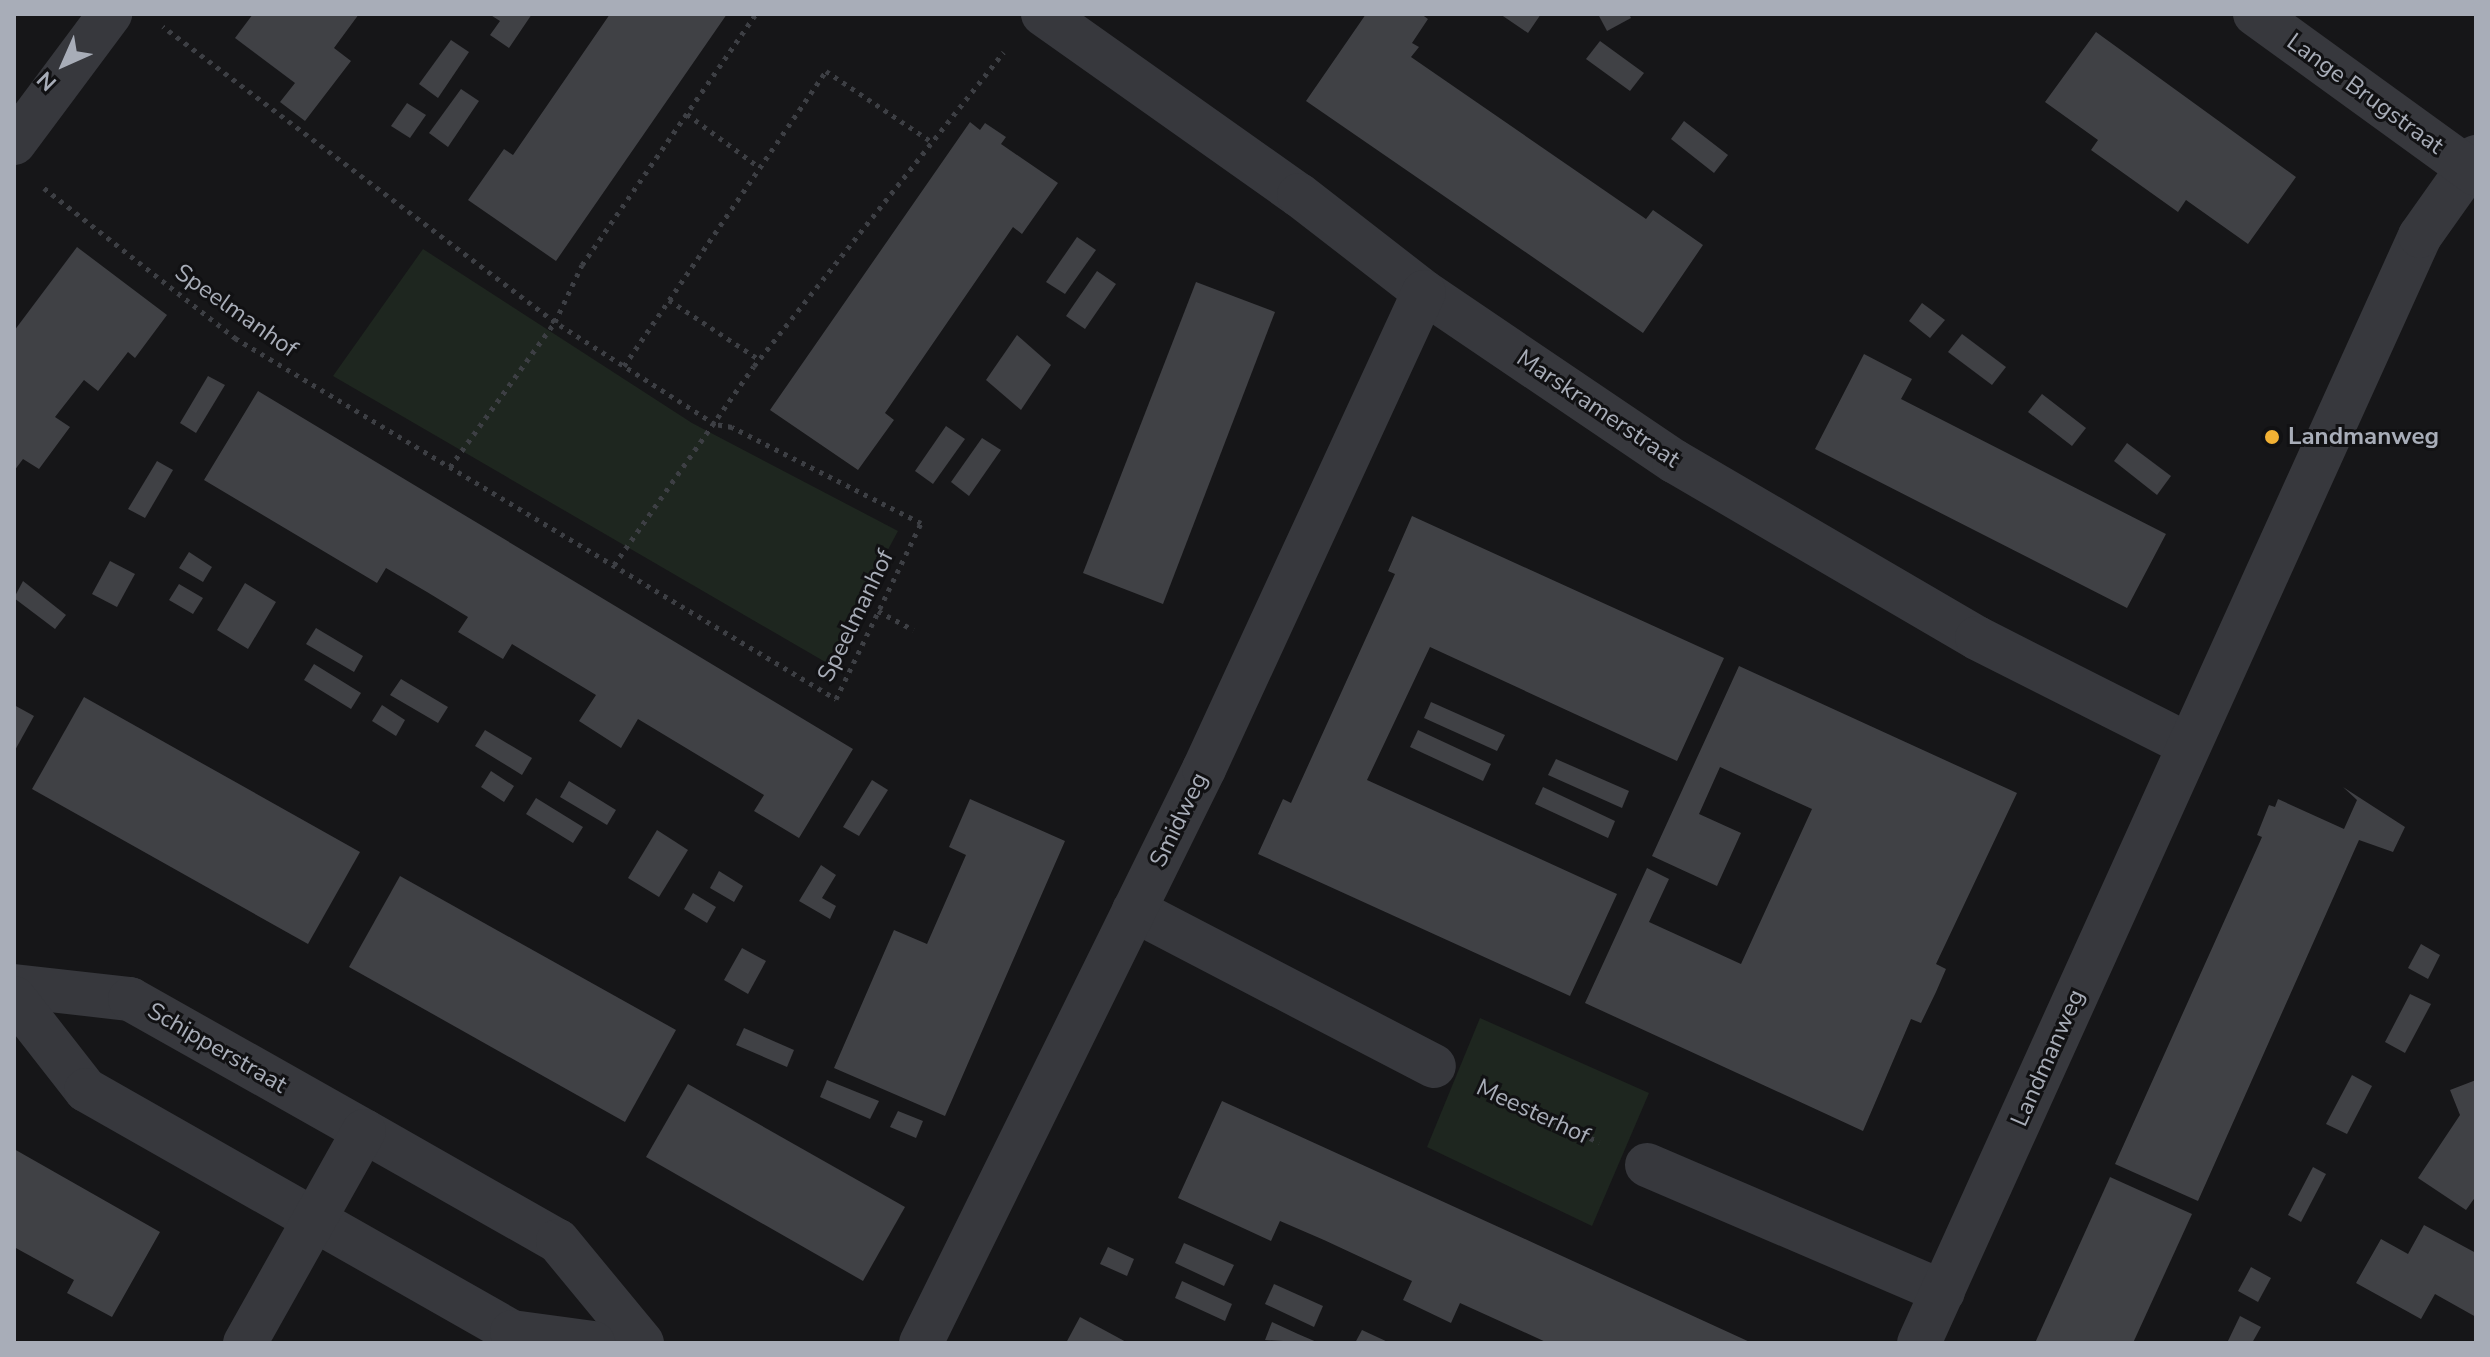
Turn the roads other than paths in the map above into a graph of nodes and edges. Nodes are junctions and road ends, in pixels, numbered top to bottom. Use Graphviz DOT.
graph roads {
  1 [pos="110,14"];
  2 [pos="1043,14"];
  3 [pos="2255,14"];
  4 [pos="14,143"];
  5 [pos="2473,166"];
  6 [pos="1424,292"];
  7 [pos="2189,745"];
  8 [pos="1134,910"];
  9 [pos="14,986"];
  10 [pos="14,998"];
  11 [pos="1434,1066"];
  12 [pos="364,1131"];
  13 [pos="1647,1165"];
  14 [pos="314,1219"];
  15 [pos="1943,1292"];
  16 [pos="245,1343"];
  17 [pos="593,1343"];
  18 [pos="642,1343"];
  19 [pos="921,1343"];
  20 [pos="1919,1343"];
  1 -- 4 [label="street"];
  2 -- 6 [label="street, Marskramerstraat"];
  3 -- 5 [label="street, Lange Brugstraat"];
  5 -- 7 [label="street, Landmanweg"];
  6 -- 7 [label="street, Marskramerstraat"];
  6 -- 8 [label="street, Smidweg"];
  7 -- 15 [label="street, Landmanweg"];
  8 -- 11 [label="street"];
  8 -- 19 [label="street, Smidweg"];
  9 -- 12 [label="street, Schipperstraat"];
  10 -- 14 [label="street"];
  12 -- 14 [label="street"];
  12 -- 18 [label="street, Schipperstraat"];
  13 -- 15 [label="street"];
  14 -- 16 [label="street"];
  14 -- 17 [label="street"];
  15 -- 20 [label="street, Landmanweg"];
}
